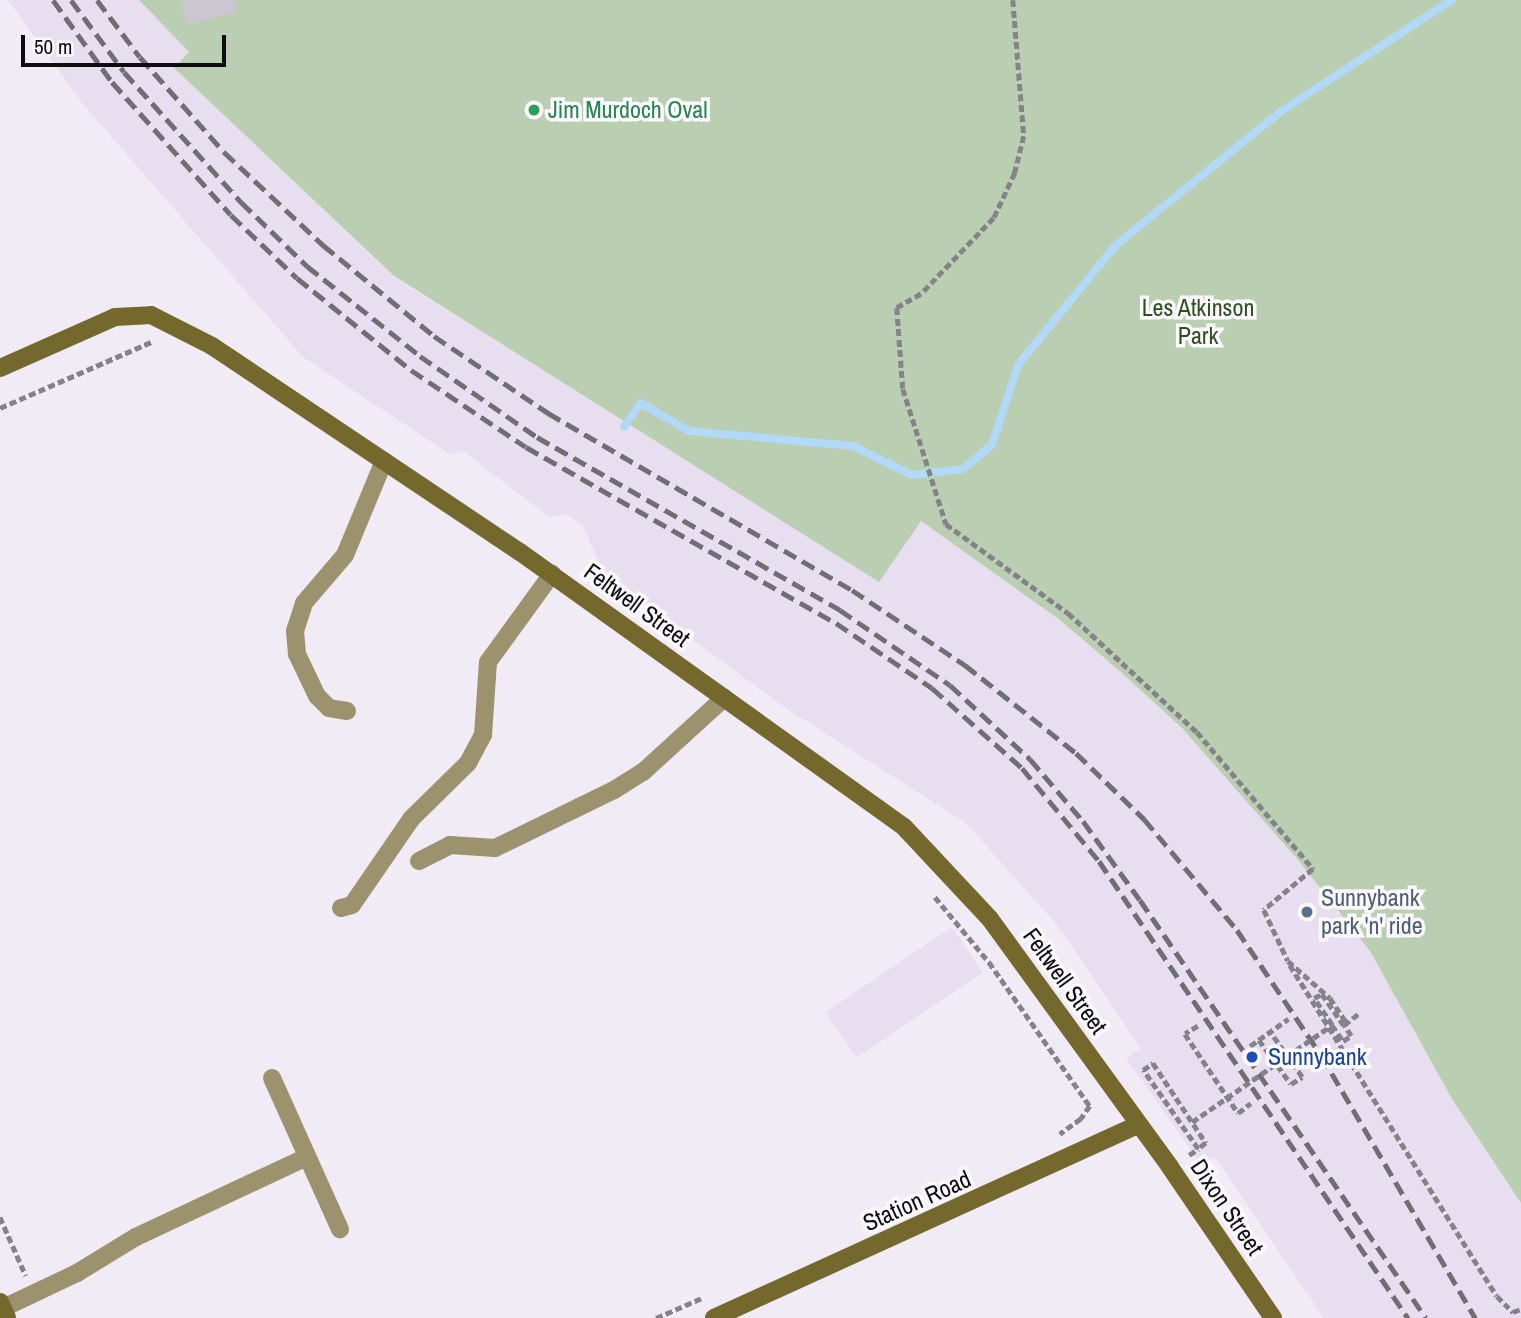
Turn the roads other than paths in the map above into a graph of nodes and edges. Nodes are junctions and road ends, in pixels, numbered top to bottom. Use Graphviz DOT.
graph roads {
  1 [pos="0,368"];
  2 [pos="384,461"];
  3 [pos="552,574"];
  4 [pos="724,698"];
  5 [pos="347,711"];
  6 [pos="419,860"];
  7 [pos="341,908"];
  8 [pos="272,1079"];
  9 [pos="1138,1125"];
  10 [pos="307,1157"];
  11 [pos="340,1228"];
  12 [pos="3,1309"];
  13 [pos="714,1318"];
  14 [pos="1273,1318"];
  1 -- 2 [label="street, Feltwell Street"];
  2 -- 3 [label="street, Feltwell Street"];
  2 -- 5 [label="street"];
  3 -- 4 [label="street, Feltwell Street"];
  3 -- 7 [label="street"];
  4 -- 6 [label="street"];
  4 -- 9 [label="street, Feltwell Street"];
  8 -- 10 [label="street"];
  9 -- 13 [label="street, Station Road"];
  9 -- 14 [label="street, Dixon Street"];
  10 -- 11 [label="street"];
  10 -- 12 [label="street"];
}
